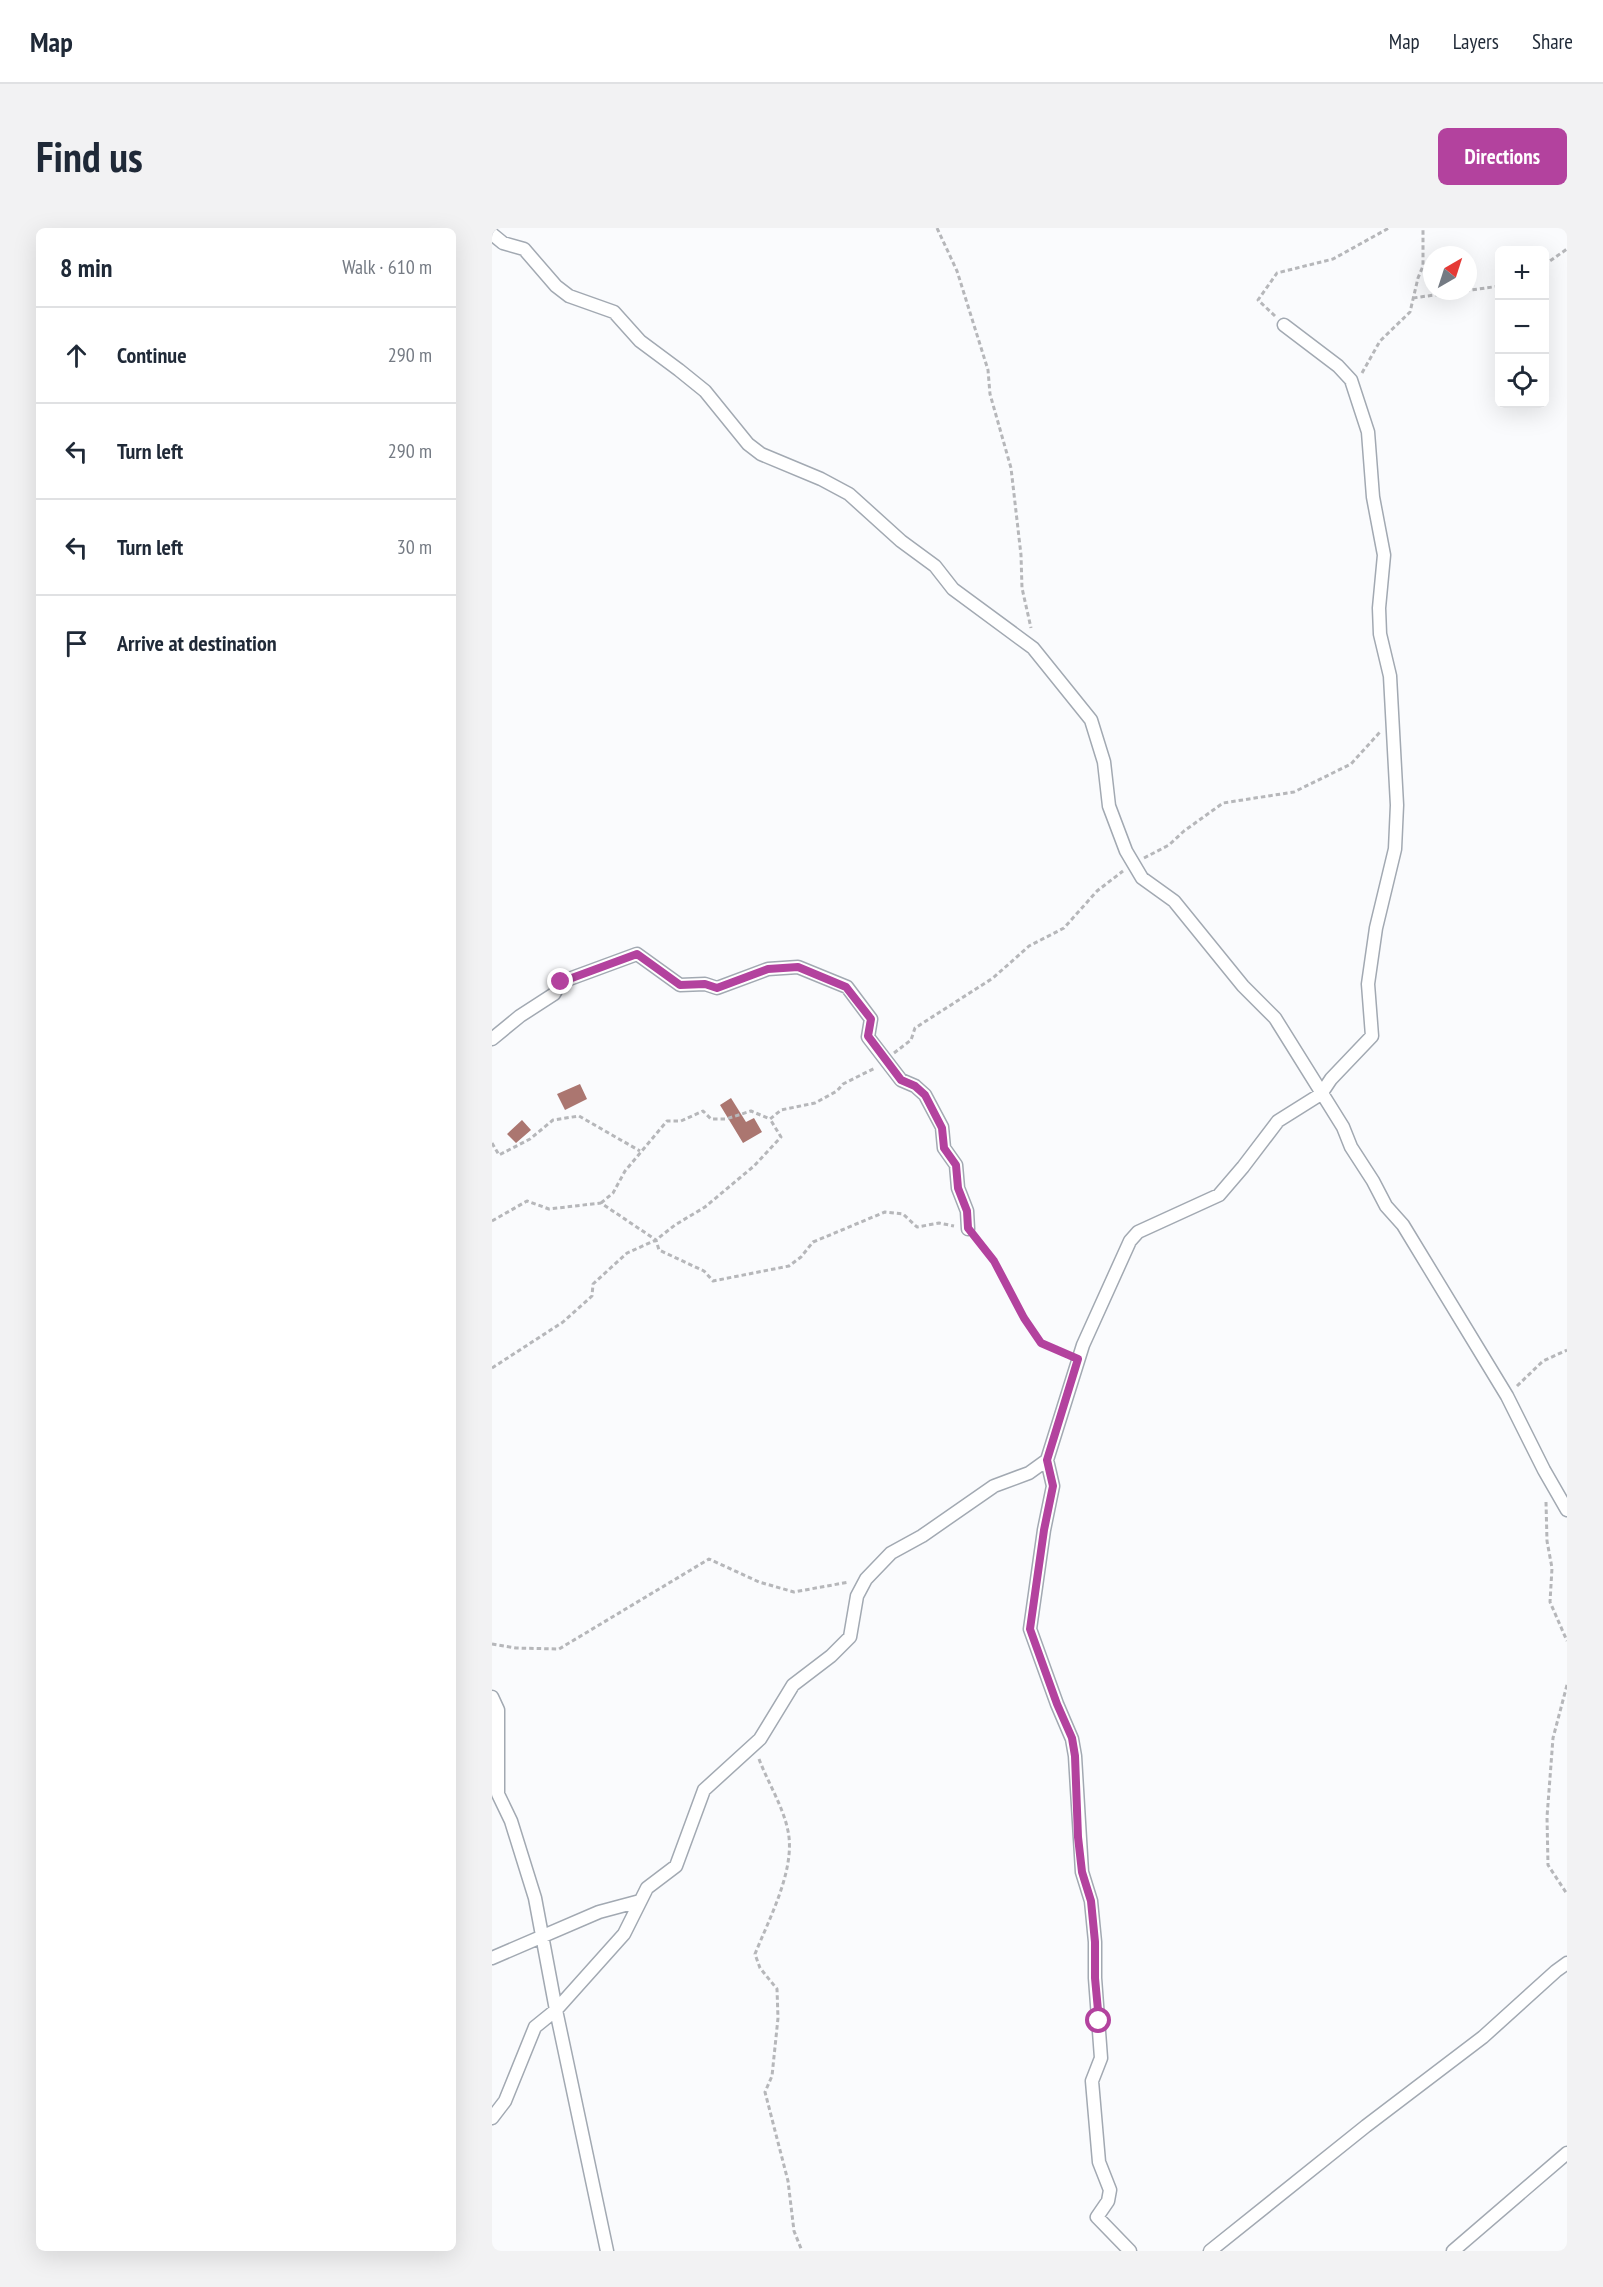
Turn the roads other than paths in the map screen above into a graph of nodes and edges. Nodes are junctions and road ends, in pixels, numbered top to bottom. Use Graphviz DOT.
graph roads {
  1 [pos="492,234"];
  2 [pos="1284,325"];
  3 [pos="492,1039"];
  4 [pos="1321,1094"];
  5 [pos="968,1228"];
  6 [pos="1047,1460"];
  7 [pos="1567,1510"];
  8 [pos="492,1697"];
  9 [pos="640,1901"];
  10 [pos="542,1936"];
  11 [pos="492,1958"];
  12 [pos="1567,1963"];
  13 [pos="556,2010"];
  14 [pos="492,2118"];
  15 [pos="1567,2152"];
  16 [pos="607,2251"];
  17 [pos="1130,2251"];
  18 [pos="1210,2251"];
  19 [pos="1453,2251"];
  1 -- 4 [label="street"];
  2 -- 4 [label="street"];
  3 -- 5 [label="street"];
  4 -- 6 [label="street"];
  4 -- 7 [label="street"];
  6 -- 9 [label="street"];
  6 -- 17 [label="street"];
  8 -- 10 [label="street"];
  9 -- 10 [label="street"];
  9 -- 13 [label="street"];
  10 -- 11 [label="street"];
  10 -- 13 [label="street"];
  12 -- 18 [label="street"];
  13 -- 14 [label="street"];
  13 -- 16 [label="street"];
  15 -- 19 [label="street"];
}
